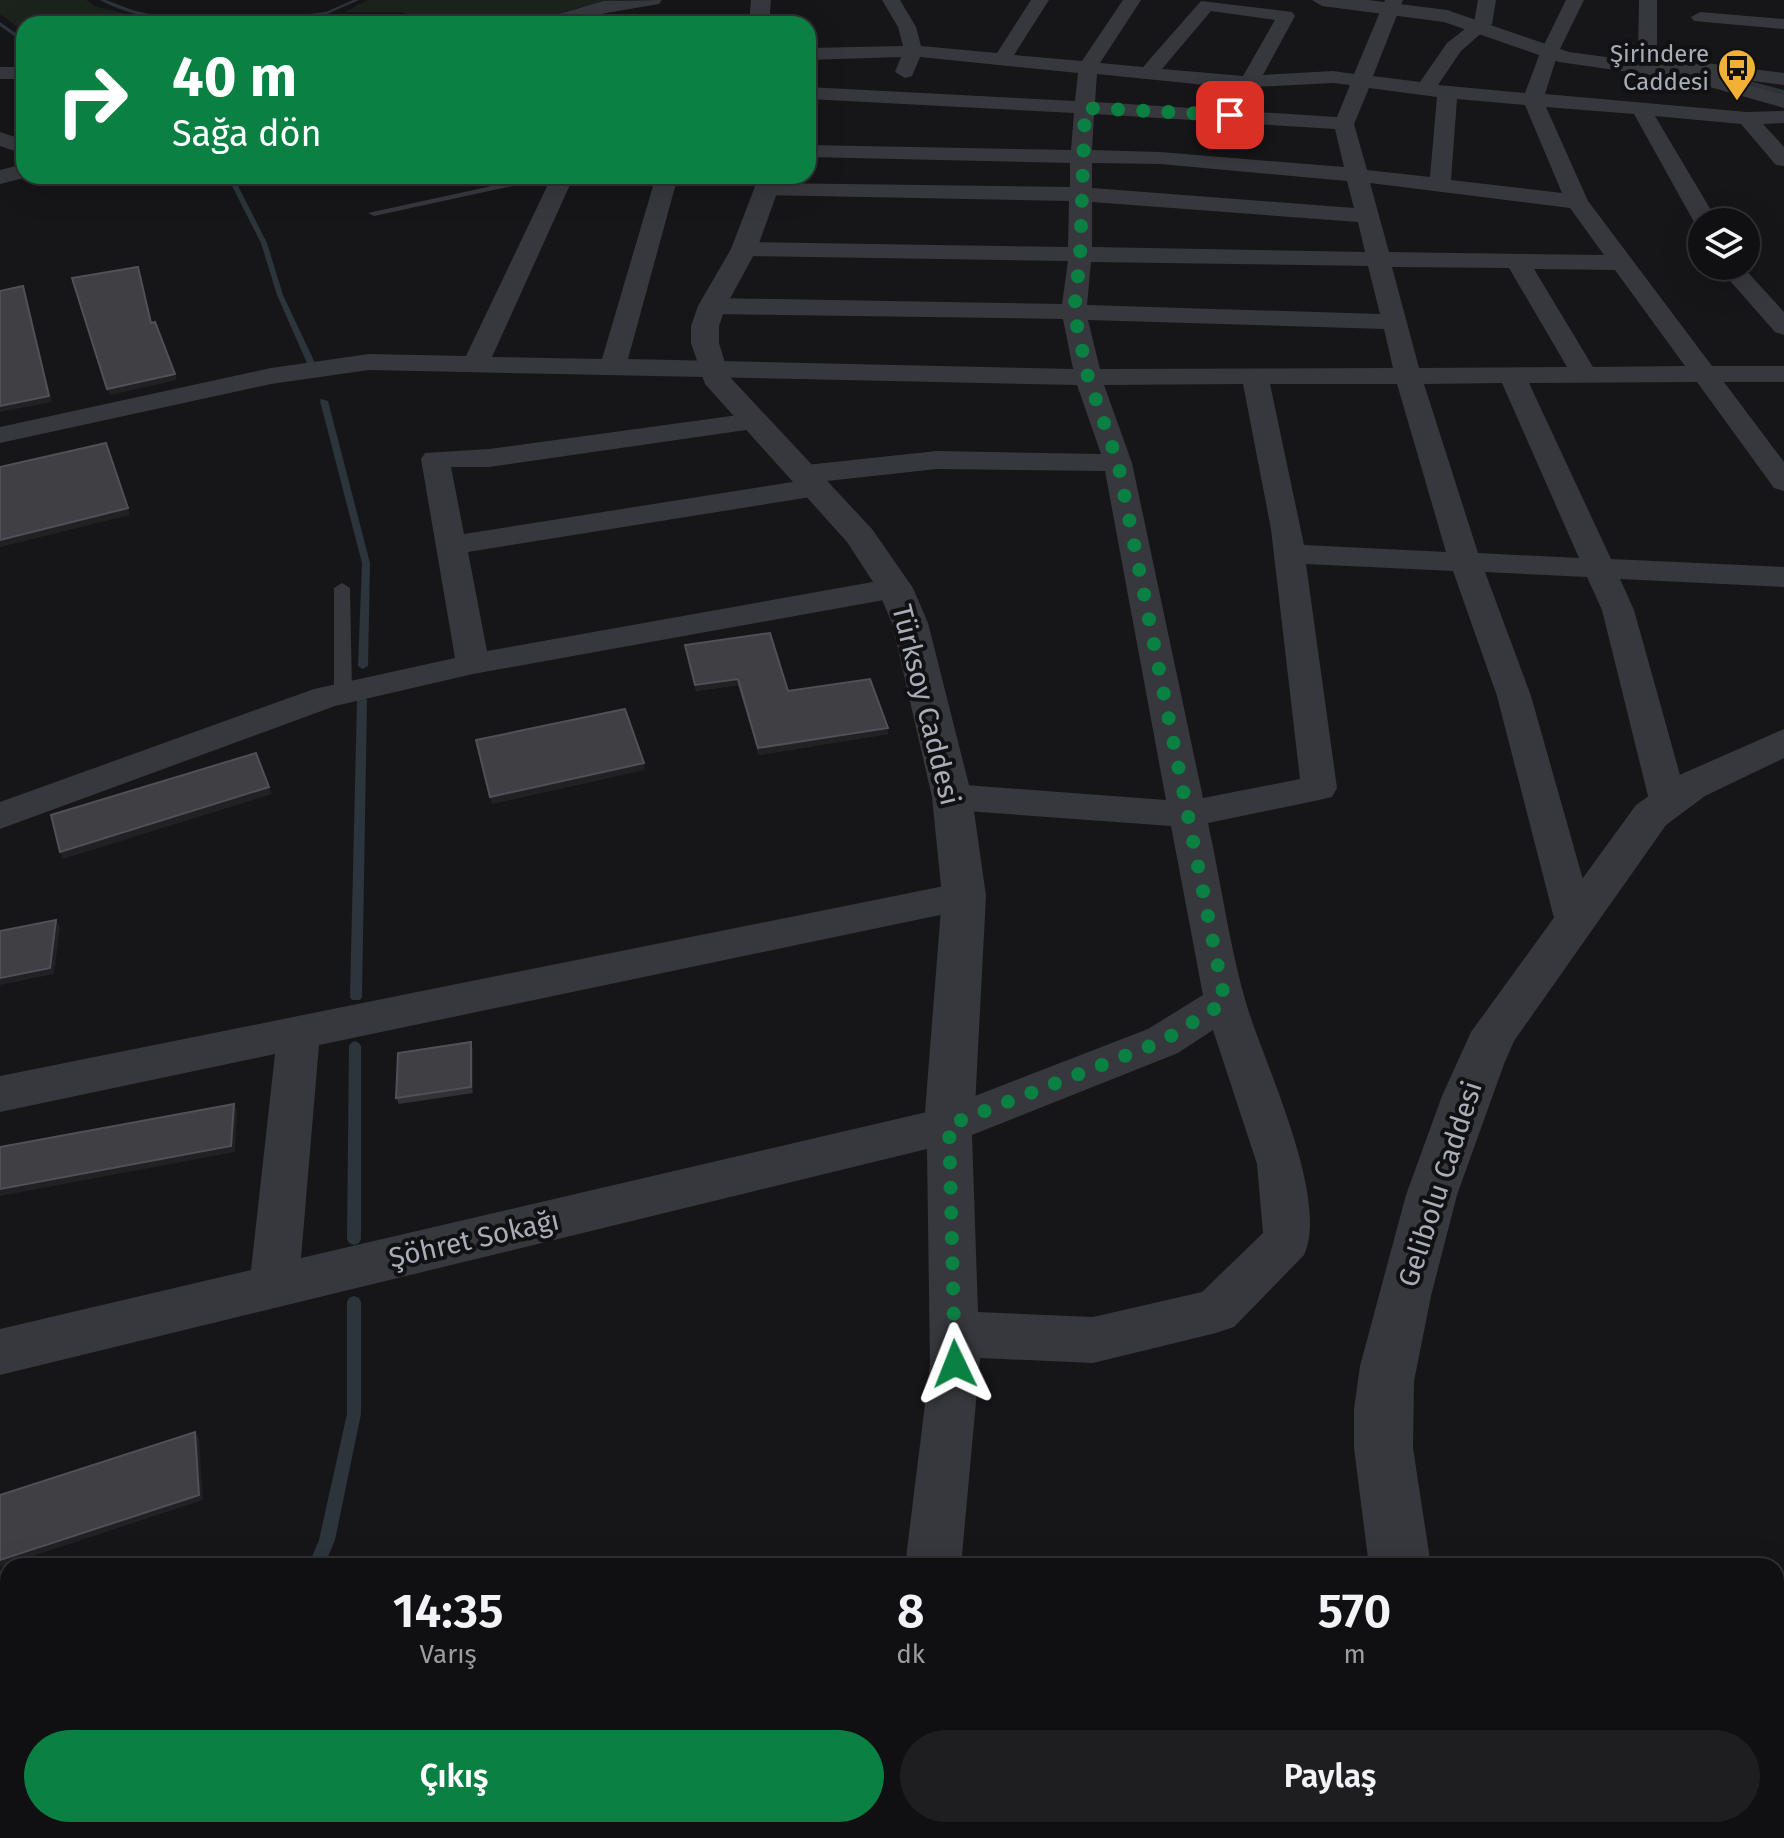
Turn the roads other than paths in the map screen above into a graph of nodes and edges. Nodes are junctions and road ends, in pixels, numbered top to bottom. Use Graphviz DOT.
graph roads {
  1 [pos="652,0"];
  2 [pos="891,0"];
  3 [pos="1040,0"];
  4 [pos="1132,0"];
  5 [pos="1322,0"];
  6 [pos="1487,0"];
  7 [pos="1575,0"];
  8 [pos="1648,0"];
  9 [pos="1392,4"];
  10 [pos="1699,8"];
  11 [pos="573,16"];
  12 [pos="1784,24"];
  13 [pos="1480,27"];
  14 [pos="914,51"];
  15 [pos="1549,53"];
  16 [pos="816,54"];
  17 [pos="1003,58"];
  18 [pos="1088,66"];
  19 [pos="1700,72"];
  20 [pos="1148,73"];
  21 [pos="960,79"];
  22 [pos="1361,79"];
  23 [pos="1784,79"];
  24 [pos="1250,80"];
  25 [pos="1425,89"];
  26 [pos="1671,89"];
  27 [pos="1447,92"];
  28 [pos="816,93"];
  29 [pos="892,98"];
  30 [pos="1533,99"];
  31 [pos="1784,101"];
  32 [pos="1085,108"];
  33 [pos="1641,109"];
  34 [pos="1784,117"];
  35 [pos="1747,118"];
  36 [pos="1344,124"];
  37 [pos="816,151"];
  38 [pos="1081,156"];
  39 [pos="1784,160"];
  40 [pos="1357,175"];
  41 [pos="515,184"];
  42 [pos="559,184"];
  43 [pos="665,184"];
  44 [pos="769,184"];
  45 [pos="797,184"];
  46 [pos="1440,186"];
  47 [pos="1081,194"];
  48 [pos="1577,202"];
  49 [pos="1698,208"];
  50 [pos="374,213"];
  51 [pos="1367,216"];
  52 [pos="744,249"];
  53 [pos="1080,257"];
  54 [pos="1516,259"];
  55 [pos="1379,261"];
  56 [pos="1623,263"];
  57 [pos="1742,280"];
  58 [pos="712,306"];
  59 [pos="1074,312"];
  60 [pos="1394,322"];
  61 [pos="1784,327"];
  62 [pos="476,363"];
  63 [pos="612,369"];
  64 [pos="712,371"];
  65 [pos="1511,374"];
  66 [pos="1584,374"];
  67 [pos="1705,374"];
  68 [pos="1784,374"];
  69 [pos="1255,375"];
  70 [pos="1408,375"];
  71 [pos="1088,377"];
  72 [pos="753,421"];
  73 [pos="0,435"];
  74 [pos="1118,463"];
  75 [pos="812,480"];
  76 [pos="1784,482"];
  77 [pos="451,545"];
  78 [pos="1290,554"];
  79 [pos="1465,562"];
  80 [pos="1597,569"];
  81 [pos="1784,577"];
  82 [pos="342,588"];
  83 [pos="895,588"];
  84 [pos="473,664"];
  85 [pos="343,693"];
  86 [pos="1784,742"];
  87 [pos="952,797"];
  88 [pos="1668,800"];
  89 [pos="1188,814"];
  90 [pos="0,816"];
  91 [pos="964,896"];
  92 [pos="1575,922"];
  93 [pos="1225,1002"];
  94 [pos="299,1033"];
  95 [pos="0,1094"];
  96 [pos="949,1125"];
  97 [pos="274,1287"];
  98 [pos="955,1334"];
  99 [pos="0,1352"];
  100 [pos="934,1558"];
  101 [pos="1399,1558"];
  1 -- 11 [label="street"];
  2 -- 14 [label="street"];
  3 -- 17 [label="street"];
  4 -- 18 [label="street"];
  5 -- 9 [label="street"];
  6 -- 13 [label="street"];
  7 -- 15 [label="street"];
  8 -- 19 [label="street"];
  9 -- 13 [label="street"];
  9 -- 22 [label="street"];
  10 -- 12 [label="street"];
  10 -- 19 [label="street"];
  13 -- 15 [label="street"];
  13 -- 25 [label="street"];
  14 -- 16 [label="street"];
  14 -- 21 [label="street"];
  14 -- 29 [label="street"];
  15 -- 19 [label="street"];
  15 -- 30 [label="street"];
  17 -- 18 [label="street"];
  17 -- 21 [label="street"];
  18 -- 20 [label="street"];
  18 -- 32 [label="street"];
  19 -- 23 [label="street"];
  19 -- 26 [label="lane"];
  19 -- 31 [label="street"];
  20 -- 24 [label="street"];
  20 -- 24 [label="street"];
  21 -- 29 [label="street"];
  21 -- 32 [label="street"];
  22 -- 24 [label="street"];
  22 -- 25 [label="street"];
  22 -- 36 [label="street"];
  25 -- 27 [label="street"];
  27 -- 30 [label="street"];
  27 -- 46 [label="street"];
  28 -- 29 [label="street"];
  30 -- 33 [label="street"];
  30 -- 48 [label="street"];
  32 -- 36 [label="street"];
  32 -- 38 [label="street"];
  33 -- 35 [label="street"];
  33 -- 49 [label="street"];
  34 -- 35 [label="street"];
  35 -- 39 [label="street"];
  36 -- 40 [label="street"];
  37 -- 38 [label="street"];
  38 -- 40 [label="street"];
  38 -- 47 [label="street"];
  40 -- 46 [label="street"];
  40 -- 51 [label="street"];
  41 -- 50 [label="lane"];
  42 -- 62 [label="street"];
  43 -- 63 [label="street"];
  44 -- 52 [label="street, Türksoy Caddesi"];
  45 -- 47 [label="street"];
  46 -- 48 [label="street"];
  47 -- 51 [label="street"];
  47 -- 53 [label="street"];
  48 -- 56 [label="street"];
  51 -- 55 [label="street"];
  52 -- 53 [label="street"];
  52 -- 58 [label="street, Türksoy Caddesi"];
  53 -- 55 [label="street"];
  53 -- 59 [label="street"];
  54 -- 55 [label="street"];
  54 -- 56 [label="street"];
  54 -- 66 [label="street"];
  55 -- 60 [label="street"];
  56 -- 67 [label="street"];
  57 -- 61 [label="street"];
  58 -- 59 [label="street"];
  58 -- 64 [label="street, Türksoy Caddesi"];
  59 -- 60 [label="street"];
  59 -- 71 [label="street"];
  60 -- 70 [label="street"];
  62 -- 63 [label="street"];
  62 -- 73 [label="street"];
  63 -- 64 [label="street"];
  64 -- 71 [label="street"];
  64 -- 72 [label="street, Türksoy Caddesi"];
  65 -- 66 [label="street"];
  65 -- 70 [label="street"];
  65 -- 80 [label="street"];
  66 -- 67 [label="street"];
  67 -- 68 [label="street"];
  67 -- 76 [label="street"];
  69 -- 70 [label="street"];
  69 -- 71 [label="street"];
  69 -- 78 [label="street"];
  70 -- 79 [label="street"];
  71 -- 74 [label="street"];
  72 -- 75 [label="street, Türksoy Caddesi"];
  72 -- 77 [label="street"];
  74 -- 75 [label="street"];
  74 -- 89 [label="street"];
  75 -- 77 [label="street"];
  75 -- 83 [label="street, Türksoy Caddesi"];
  77 -- 84 [label="street"];
  78 -- 79 [label="street"];
  78 -- 89 [label="street"];
  79 -- 80 [label="street"];
  79 -- 92 [label="street"];
  80 -- 81 [label="street"];
  80 -- 88 [label="street"];
  82 -- 85 [label="lane"];
  83 -- 84 [label="street"];
  83 -- 87 [label="street, Türksoy Caddesi"];
  84 -- 85 [label="street"];
  85 -- 90 [label="street"];
  86 -- 88 [label="street, Gelibolu Caddesi"];
  87 -- 89 [label="street"];
  87 -- 91 [label="street, Türksoy Caddesi"];
  88 -- 92 [label="street, Gelibolu Caddesi"];
  89 -- 93 [label="street"];
  91 -- 94 [label="street"];
  91 -- 96 [label="street, Türksoy Caddesi"];
  92 -- 101 [label="street, Gelibolu Caddesi"];
  93 -- 96 [label="street, Şöhret Sokağı"];
  93 -- 98 [label="street"];
  94 -- 95 [label="street"];
  94 -- 97 [label="street"];
  96 -- 97 [label="street, Şöhret Sokağı"];
  96 -- 98 [label="street"];
  97 -- 99 [label="street, Şöhret Sokağı"];
  98 -- 100 [label="street"];
}
